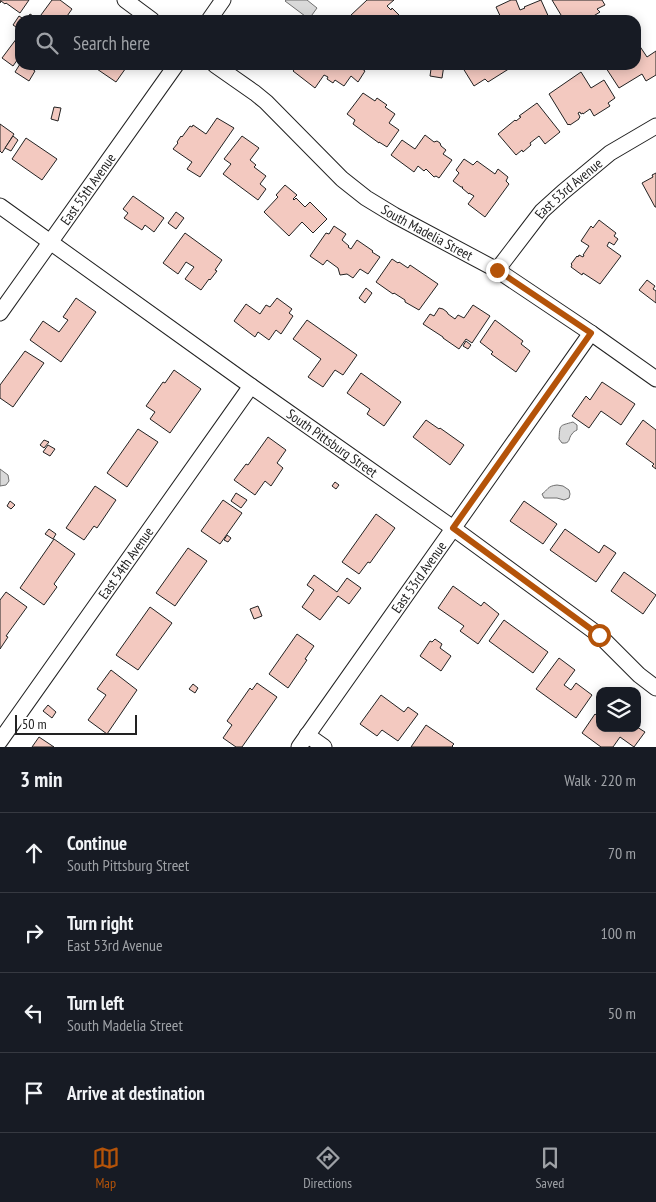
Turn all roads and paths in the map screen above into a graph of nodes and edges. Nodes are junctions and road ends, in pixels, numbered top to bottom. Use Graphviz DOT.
graph roads {
  1 [pos="125,0"];
  2 [pos="223,0"];
  3 [pos="145,15"];
  4 [pos="212,15"];
  5 [pos="172,70"];
  6 [pos="222,70"];
  7 [pos="656,126"];
  8 [pos="0,206"];
  9 [pos="50,242"];
  10 [pos="497,270"];
  11 [pos="0,313"];
  12 [pos="591,333"];
  13 [pos="656,379"];
  14 [pos="251,386"];
  15 [pos="453,528"];
  16 [pos="656,688"];
  17 [pos="0,741"];
  18 [pos="303,741"];
  19 [pos="324,747"];
  1 -- 3 [label="street"];
  2 -- 4 [label="street"];
  5 -- 9 [label="street, East 55th Avenue"];
  6 -- 10 [label="street, South Madelia Street"];
  7 -- 10 [label="street, East 53rd Avenue"];
  8 -- 9 [label="street, South Pittsburg Street"];
  9 -- 11 [label="street, East 55th Avenue"];
  9 -- 14 [label="street, South Pittsburg Street"];
  10 -- 12 [label="street, South Madelia Street"];
  12 -- 13 [label="street, South Madelia Street"];
  12 -- 15 [label="street, East 53rd Avenue"];
  14 -- 15 [label="street, South Pittsburg Street"];
  14 -- 17 [label="street, East 54th Avenue"];
  15 -- 16 [label="street, South Pittsburg Street"];
  15 -- 18 [label="street, East 53rd Avenue"];
  18 -- 19 [label="street"];
}
